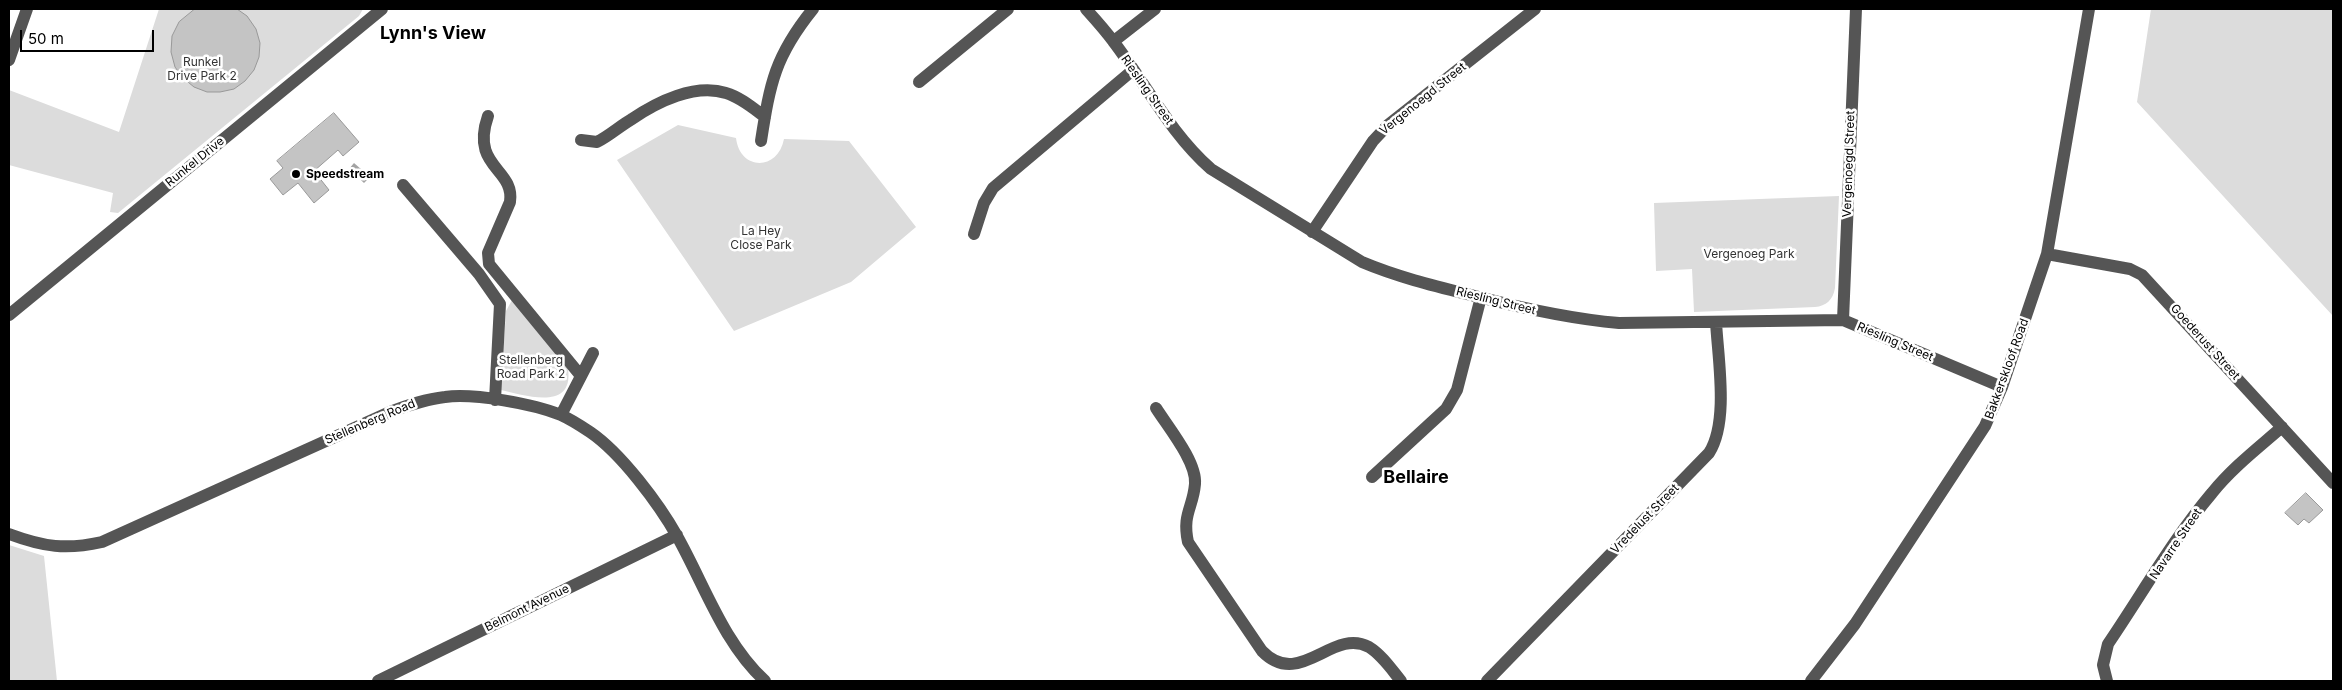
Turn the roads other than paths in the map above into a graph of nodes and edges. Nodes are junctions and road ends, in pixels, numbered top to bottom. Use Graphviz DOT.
graph roads {
  1 [pos="27,9"];
  2 [pos="382,9"];
  3 [pos="813,9"];
  4 [pos="1008,9"];
  5 [pos="1086,9"];
  6 [pos="1155,9"];
  7 [pos="1535,9"];
  8 [pos="1856,9"];
  9 [pos="2089,9"];
  10 [pos="1114,41"];
  11 [pos="9,60"];
  12 [pos="1133,70"];
  13 [pos="919,82"];
  14 [pos="488,116"];
  15 [pos="765,117"];
  16 [pos="581,140"];
  17 [pos="761,141"];
  18 [pos="403,185"];
  19 [pos="1312,232"];
  20 [pos="974,234"];
  21 [pos="2047,254"];
  22 [pos="1481,298"];
  23 [pos="9,315"];
  24 [pos="1843,320"];
  25 [pos="1716,322"];
  26 [pos="593,353"];
  27 [pos="581,376"];
  28 [pos="2002,387"];
  29 [pos="495,400"];
  30 [pos="1156,408"];
  31 [pos="561,415"];
  32 [pos="2282,427"];
  33 [pos="1372,477"];
  34 [pos="2333,483"];
  35 [pos="9,534"];
  36 [pos="676,535"];
  37 [pos="378,681"];
  38 [pos="765,681"];
  39 [pos="1401,681"];
  40 [pos="1487,681"];
  41 [pos="1811,681"];
  42 [pos="2107,681"];
  1 -- 11 [label="street"];
  2 -- 23 [label="street, Runkel Drive"];
  3 -- 15 [label="street"];
  4 -- 13 [label="street"];
  5 -- 10 [label="street, Riesling Street"];
  6 -- 10 [label="street"];
  7 -- 19 [label="street, Vergenoegd Street"];
  8 -- 24 [label="street, Vergenoegd Street"];
  9 -- 21 [label="street, Bakkerskloof Road"];
  10 -- 12 [label="street, Riesling Street"];
  12 -- 19 [label="street, Riesling Street"];
  12 -- 20 [label="street"];
  14 -- 27 [label="street"];
  15 -- 16 [label="street"];
  15 -- 17 [label="street"];
  18 -- 29 [label="street"];
  19 -- 22 [label="street, Riesling Street"];
  21 -- 28 [label="street, Bakkerskloof Road"];
  21 -- 32 [label="street, Goederust Street"];
  22 -- 25 [label="street, Riesling Street"];
  22 -- 33 [label="street"];
  24 -- 25 [label="street, Riesling Street"];
  24 -- 28 [label="street, Riesling Street"];
  25 -- 40 [label="street, Vredelust Street"];
  26 -- 27 [label="street"];
  27 -- 31 [label="street"];
  28 -- 41 [label="street, Bakkerskloof Road"];
  29 -- 31 [label="street, Stellenberg Road"];
  29 -- 35 [label="street, Stellenberg Road"];
  30 -- 39 [label="street"];
  31 -- 36 [label="street, Stellenberg Road"];
  32 -- 34 [label="street, Goederust Street"];
  32 -- 42 [label="street, Navarre Street"];
  36 -- 37 [label="street, Belmont Avenue"];
  36 -- 38 [label="street, Stellenberg Road"];
}
